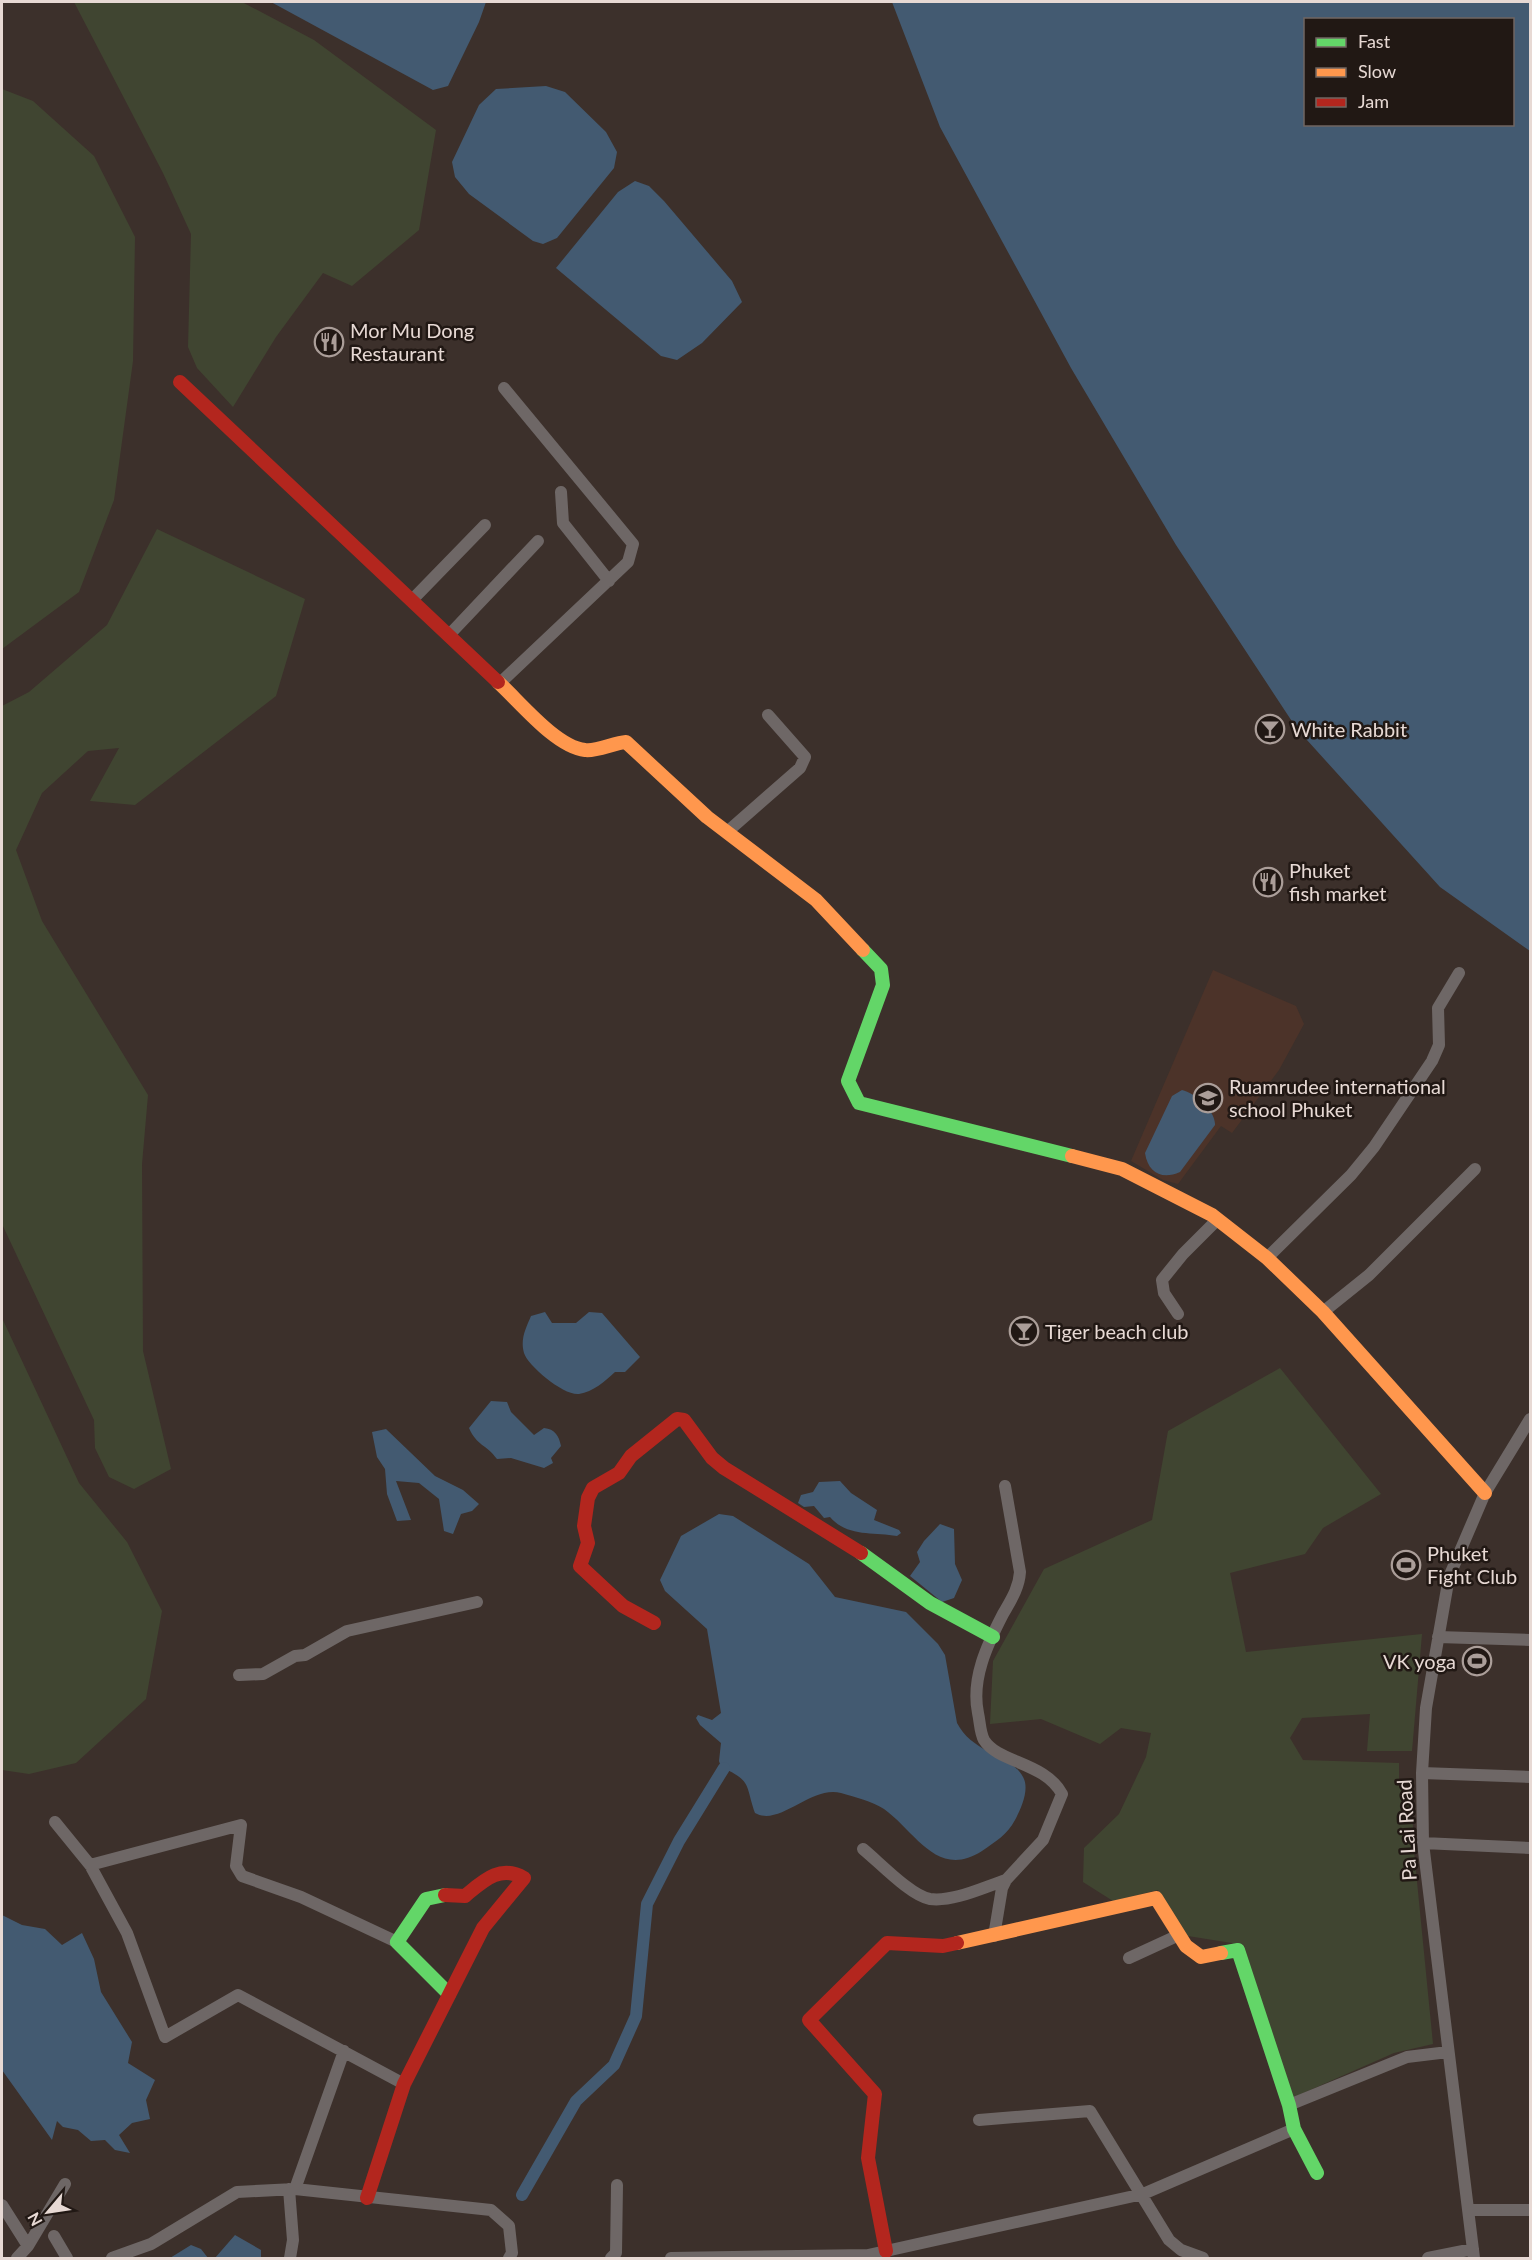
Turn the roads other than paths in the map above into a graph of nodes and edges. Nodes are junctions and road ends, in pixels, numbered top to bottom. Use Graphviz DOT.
graph roads {
  1 [pos="180,382"];
  2 [pos="504,388"];
  3 [pos="561,492"];
  4 [pos="485,525"];
  5 [pos="538,541"];
  6 [pos="609,581"];
  7 [pos="413,599"];
  8 [pos="450,634"];
  9 [pos="501,682"];
  10 [pos="768,715"];
  11 [pos="727,832"];
  12 [pos="1459,972"];
  13 [pos="1474,1168"];
  14 [pos="1217,1220"];
  15 [pos="1267,1258"];
  16 [pos="1323,1312"];
  17 [pos="1178,1314"];
  18 [pos="1530,1419"];
  19 [pos="1005,1486"];
  20 [pos="1485,1493"];
  21 [pos="477,1602"];
  22 [pos="654,1623"];
  23 [pos="993,1637"];
  24 [pos="1438,1637"];
  25 [pos="1530,1640"];
  26 [pos="239,1675"];
  27 [pos="1422,1773"];
  28 [pos="1530,1777"];
  29 [pos="55,1822"];
  30 [pos="1423,1843"];
  31 [pos="1530,1848"];
  32 [pos="863,1849"];
  33 [pos="90,1866"];
  34 [pos="1006,1880"];
  35 [pos="1179,1935"];
  36 [pos="994,1936"];
  37 [pos="397,1942"];
  38 [pos="1129,1958"];
  39 [pos="449,1994"];
  40 [pos="344,2051"];
  41 [pos="1448,2052"];
  42 [pos="404,2084"];
  43 [pos="1289,2105"];
  44 [pos="979,2120"];
  45 [pos="1294,2129"];
  46 [pos="1317,2174"];
  47 [pos="65,2184"];
  48 [pos="616,2185"];
  49 [pos="292,2189"];
  50 [pos="1143,2194"];
  51 [pos="367,2198"];
  52 [pos="2,2205"];
  53 [pos="1468,2210"];
  54 [pos="1530,2210"];
  55 [pos="54,2236"];
  56 [pos="28,2246"];
  57 [pos="886,2251"];
  58 [pos="1474,2254"];
  59 [pos="866,2257"];
  60 [pos="17,2259"];
  61 [pos="67,2259"];
  62 [pos="112,2259"];
  63 [pos="290,2259"];
  64 [pos="509,2259"];
  65 [pos="611,2259"];
  66 [pos="671,2259"];
  67 [pos="1203,2259"];
  68 [pos="1428,2259"];
  1 -- 7 [label="street"];
  2 -- 6 [label="street"];
  3 -- 6 [label="street"];
  4 -- 7 [label="street"];
  5 -- 8 [label="street"];
  6 -- 9 [label="street"];
  7 -- 8 [label="street"];
  8 -- 9 [label="street"];
  9 -- 11 [label="street"];
  10 -- 11 [label="street"];
  11 -- 14 [label="street"];
  12 -- 15 [label="street"];
  13 -- 16 [label="street"];
  14 -- 15 [label="street"];
  14 -- 17 [label="street"];
  15 -- 16 [label="street"];
  16 -- 20 [label="street"];
  18 -- 20 [label="street, Pa Lai Road"];
  19 -- 23 [label="street"];
  20 -- 24 [label="street, Pa Lai Road"];
  21 -- 26 [label="street"];
  22 -- 23 [label="street"];
  23 -- 34 [label="street"];
  24 -- 25 [label="street"];
  24 -- 27 [label="street, Pa Lai Road"];
  27 -- 28 [label="street"];
  27 -- 30 [label="street, Pa Lai Road"];
  29 -- 33 [label="street"];
  30 -- 31 [label="street"];
  30 -- 41 [label="street, Pa Lai Road"];
  32 -- 34 [label="street"];
  33 -- 37 [label="street"];
  33 -- 40 [label="street"];
  34 -- 36 [label="street"];
  35 -- 36 [label="street"];
  35 -- 38 [label="street"];
  35 -- 43 [label="street"];
  36 -- 57 [label="street"];
  37 -- 39 [label="street"];
  37 -- 39 [label="street"];
  39 -- 42 [label="street"];
  40 -- 42 [label="street"];
  40 -- 49 [label="street"];
  41 -- 43 [label="street"];
  41 -- 53 [label="street, Pa Lai Road"];
  42 -- 51 [label="street"];
  43 -- 45 [label="street"];
  44 -- 50 [label="street"];
  45 -- 46 [label="street"];
  45 -- 50 [label="street"];
  47 -- 56 [label="street"];
  48 -- 65 [label="street"];
  49 -- 51 [label="street"];
  49 -- 62 [label="street"];
  49 -- 63 [label="street"];
  50 -- 57 [label="street"];
  50 -- 67 [label="street"];
  51 -- 64 [label="street"];
  52 -- 56 [label="street"];
  53 -- 54 [label="street"];
  53 -- 58 [label="street, Pa Lai Road"];
  55 -- 61 [label="street"];
  56 -- 60 [label="street"];
  57 -- 59 [label="street"];
  58 -- 68 [label="street"];
  59 -- 66 [label="street"];
}
